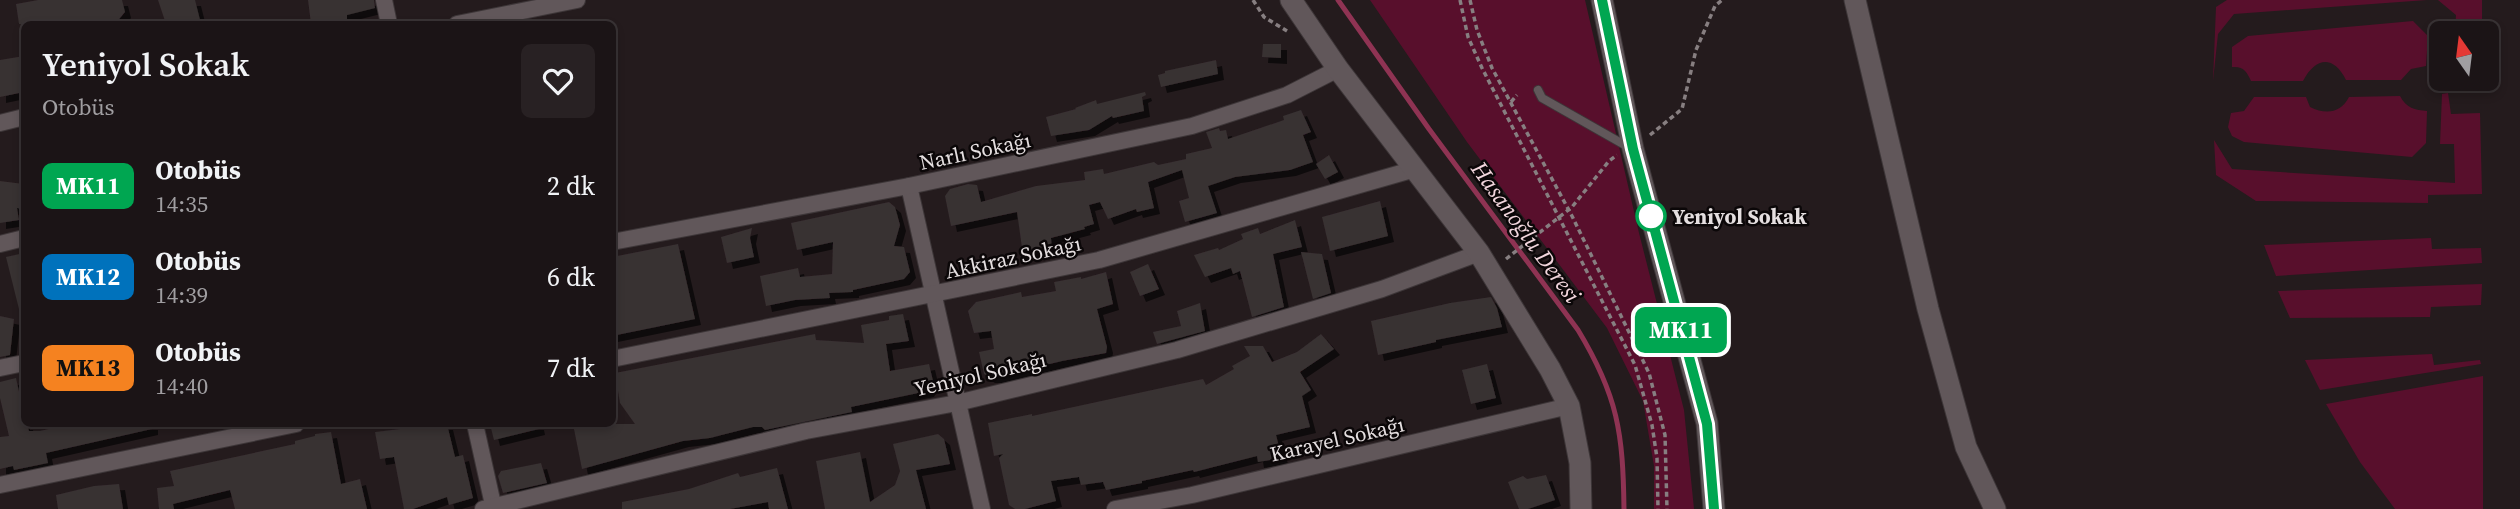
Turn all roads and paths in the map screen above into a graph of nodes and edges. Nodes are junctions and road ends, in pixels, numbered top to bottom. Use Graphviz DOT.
graph roads {
  1 [pos="384,0"];
  2 [pos="577,0"];
  3 [pos="1253,0"];
  4 [pos="1290,0"];
  5 [pos="1461,0"];
  6 [pos="1470,0"];
  7 [pos="1602,0"];
  8 [pos="1722,0"];
  9 [pos="1855,0"];
  10 [pos="496,20"];
  11 [pos="389,21"];
  12 [pos="1306,24"];
  13 [pos="1338,69"];
  14 [pos="1538,90"];
  15 [pos="1517,95"];
  16 [pos="1511,102"];
  17 [pos="21,118"];
  18 [pos="0,123"];
  19 [pos="1633,149"];
  20 [pos="1415,169"];
  21 [pos="909,186"];
  22 [pos="1568,211"];
  23 [pos="1560,218"];
  24 [pos="21,239"];
  25 [pos="616,241"];
  26 [pos="0,244"];
  27 [pos="1479,253"];
  28 [pos="1504,260"];
  29 [pos="935,295"];
  30 [pos="616,358"];
  31 [pos="21,364"];
  32 [pos="0,368"];
  33 [pos="957,403"];
  34 [pos="1569,406"];
  35 [pos="281,427"];
  36 [pos="476,427"];
  37 [pos="1657,477"];
  38 [pos="1667,477"];
  39 [pos="0,485"];
  40 [pos="490,508"];
  41 [pos="982,509"];
  42 [pos="1115,509"];
  43 [pos="1581,509"];
  44 [pos="1658,509"];
  45 [pos="1667,509"];
  46 [pos="1714,509"];
  47 [pos="1995,509"];
  1 -- 11 [label="street"];
  2 -- 10 [label="street"];
  3 -- 12 [label="path"];
  4 -- 12 [label="street"];
  5 -- 23 [label="path"];
  6 -- 16 [label="path"];
  7 -- 19 [label="street"];
  8 -- 19 [label="path"];
  9 -- 47 [label="street"];
  12 -- 13 [label="street"];
  13 -- 20 [label="street"];
  13 -- 21 [label="street, Narlı Sokağı"];
  14 -- 19 [label="lane"];
  15 -- 16 [label="path"];
  16 -- 22 [label="path"];
  17 -- 18 [label="street"];
  19 -- 22 [label="path"];
  19 -- 46 [label="street"];
  20 -- 27 [label="street"];
  20 -- 29 [label="street, Akkiraz Sokağı"];
  21 -- 25 [label="street, Narlı Sokağı"];
  21 -- 29 [label="street"];
  22 -- 23 [label="path"];
  22 -- 38 [label="path"];
  23 -- 28 [label="path"];
  23 -- 37 [label="path"];
  24 -- 26 [label="street"];
  27 -- 33 [label="street, Yeniyol Sokağı"];
  27 -- 34 [label="street"];
  29 -- 30 [label="street, Akkiraz Sokağı"];
  29 -- 33 [label="street"];
  31 -- 32 [label="street"];
  33 -- 40 [label="street, Yeniyol Sokağı"];
  33 -- 41 [label="street"];
  34 -- 42 [label="street, Karayel Sokağı"];
  34 -- 43 [label="street"];
  35 -- 39 [label="street"];
  36 -- 40 [label="street"];
  37 -- 38 [label="path"];
  37 -- 44 [label="path"];
  38 -- 45 [label="path"];
}
